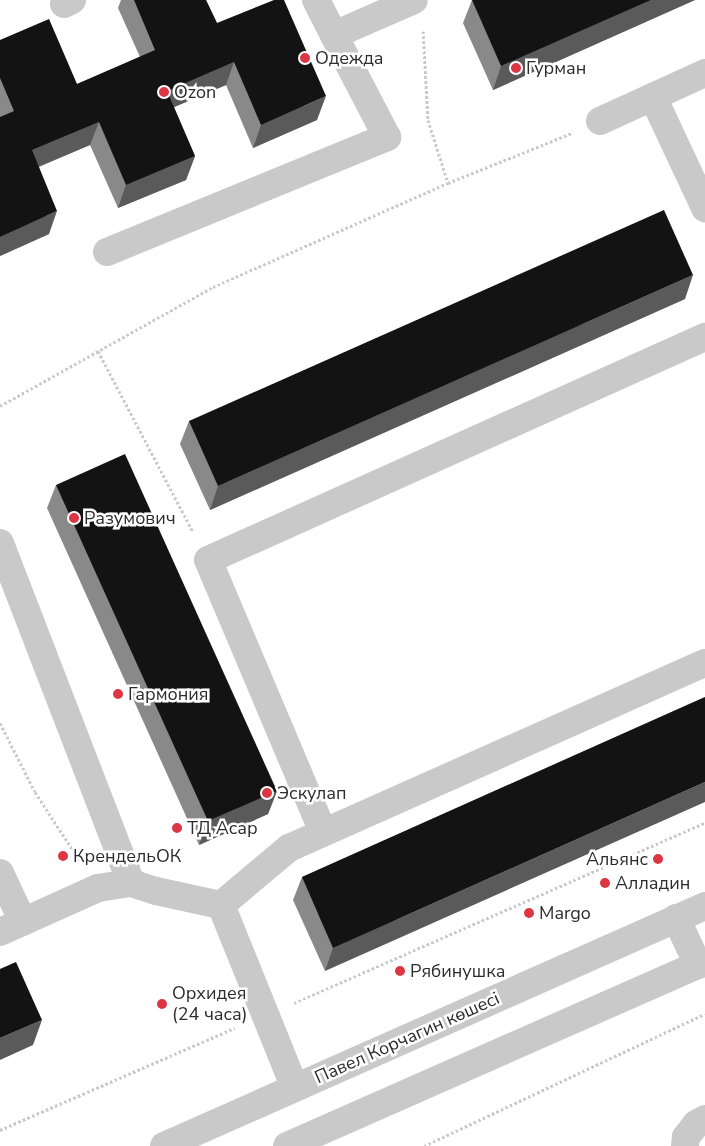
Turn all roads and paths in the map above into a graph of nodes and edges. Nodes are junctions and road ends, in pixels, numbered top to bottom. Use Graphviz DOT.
graph roads {
  1 [pos="316,0"];
  2 [pos="414,0"];
  3 [pos="423,28"];
  4 [pos="334,35"];
  5 [pos="705,73"];
  6 [pos="652,97"];
  7 [pos="600,121"];
  8 [pos="448,183"];
  9 [pos="705,208"];
  10 [pos="107,252"];
  11 [pos="705,337"];
  12 [pos="98,351"];
  13 [pos="0,406"];
  14 [pos="0,543"];
  15 [pos="208,560"];
  16 [pos="705,663"];
  17 [pos="0,723"];
  18 [pos="705,823"];
  19 [pos="323,832"];
  20 [pos="0,873"];
  21 [pos="131,883"];
  22 [pos="98,888"];
  23 [pos="221,905"];
  24 [pos="705,906"];
  25 [pos="676,918"];
  26 [pos="12,927"];
  27 [pos="702,963"];
  28 [pos="705,1014"];
  29 [pos="264,1016"];
  30 [pos="295,1088"];
  31 [pos="705,1119"];
  32 [pos="0,1130"];
  33 [pos="302,1143"];
  34 [pos="683,1143"];
  35 [pos="164,1146"];
  36 [pos="424,1146"];
  1 -- 4 [label="street"];
  2 -- 4 [label="street"];
  3 -- 8 [label="path"];
  4 -- 10 [label="street"];
  5 -- 6 [label="street"];
  6 -- 7 [label="street"];
  6 -- 9 [label="street"];
  7 -- 8 [label="path"];
  8 -- 12 [label="path"];
  11 -- 15 [label="street"];
  12 -- 13 [label="path"];
  12 -- 15 [label="path"];
  14 -- 21 [label="street"];
  15 -- 19 [label="street"];
  16 -- 19 [label="street"];
  17 -- 22 [label="path"];
  18 -- 29 [label="path"];
  19 -- 23 [label="street"];
  20 -- 26 [label="street"];
  21 -- 22 [label="street"];
  21 -- 23 [label="street"];
  22 -- 26 [label="street"];
  23 -- 29 [label="street"];
  24 -- 25 [label="street, Павел Корчагин көшесі"];
  25 -- 27 [label="street"];
  25 -- 30 [label="street, Павел Корчагин көшесі"];
  27 -- 33 [label="street"];
  28 -- 36 [label="path"];
  29 -- 30 [label="street"];
  29 -- 32 [label="path"];
  30 -- 35 [label="street, Павел Корчагин көшесі"];
  31 -- 34 [label="street"];
}
